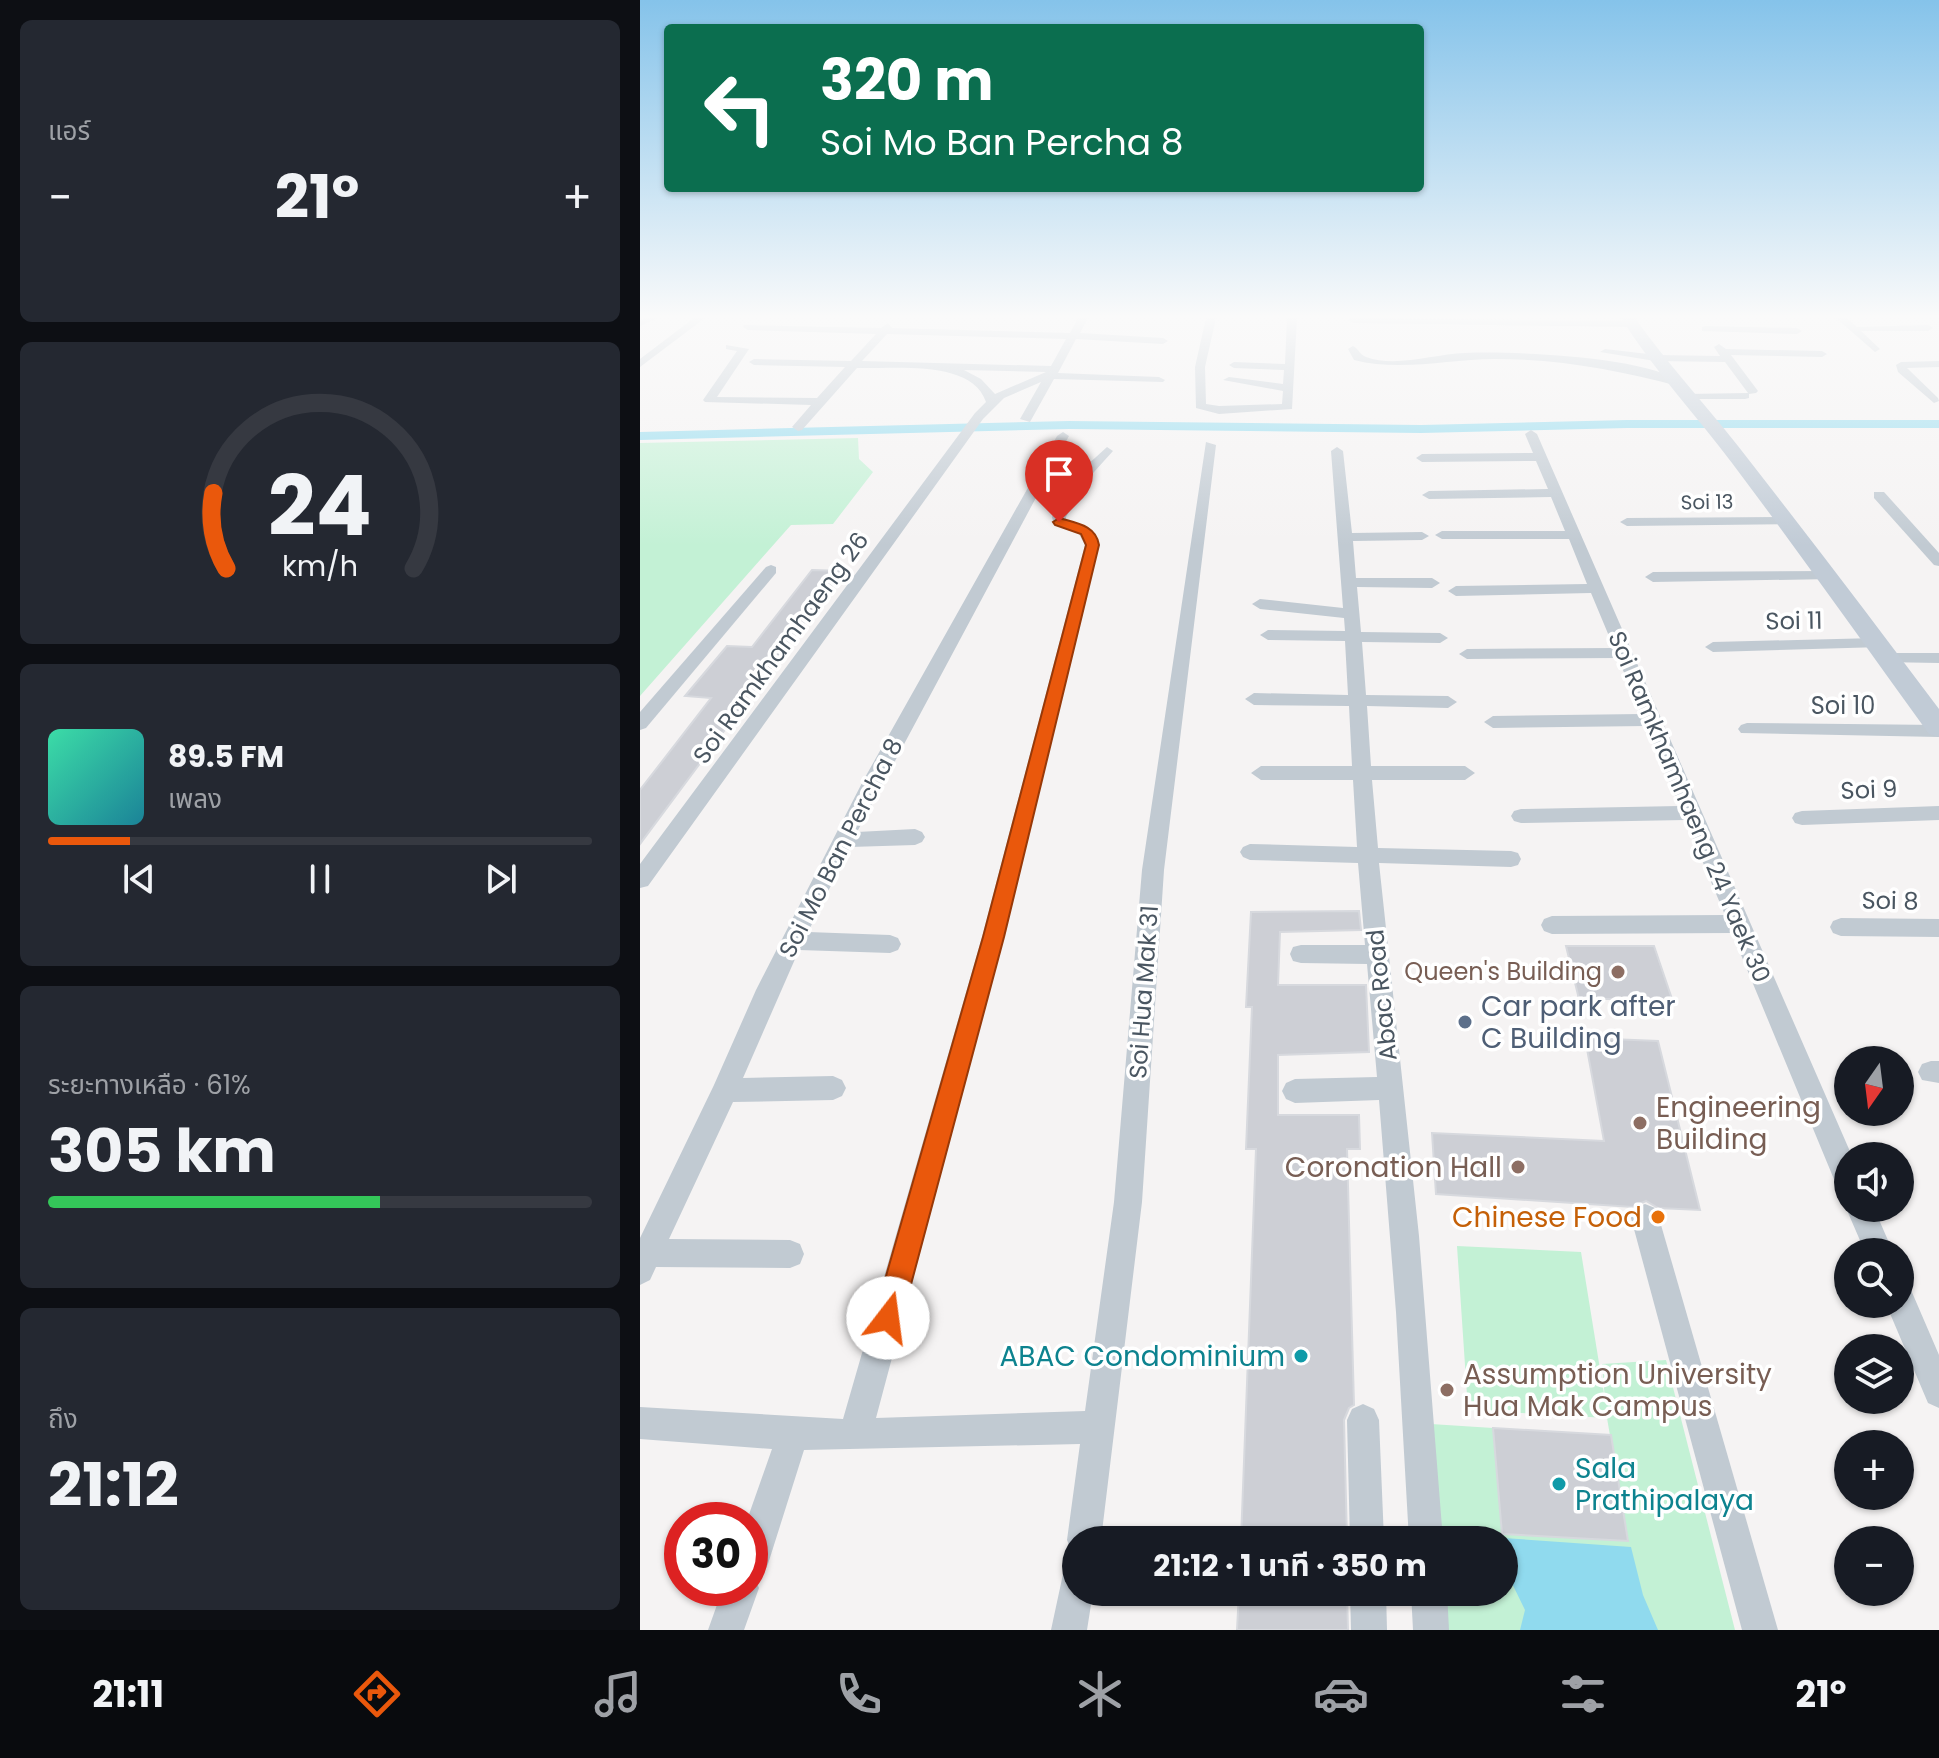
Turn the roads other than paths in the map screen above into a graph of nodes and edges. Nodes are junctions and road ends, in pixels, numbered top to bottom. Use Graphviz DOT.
graph roads {
  1 [pos="713,394"];
  2 [pos="826,394"];
  3 [pos="990,394"];
  4 [pos="1005,394"];
  5 [pos="1041,394"];
  6 [pos="1200,394"];
  7 [pos="1289,394"];
  8 [pos="1727,394"];
  9 [pos="1928,394"];
  10 [pos="1690,396"];
  11 [pos="1934,400"];
  12 [pos="818,402"];
  13 [pos="992,402"];
  14 [pos="1200,406"];
  15 [pos="1288,407"];
  16 [pos="1026,419"];
  17 [pos="1198,421"];
  18 [pos="1287,421"];
  19 [pos="798,427"];
  20 [pos="1531,434"];
  21 [pos="1063,436"];
  22 [pos="1210,445"];
  23 [pos="1107,451"];
  24 [pos="1337,451"];
  25 [pos="1541,457"];
  26 [pos="1422,458"];
  27 [pos="1556,493"];
  28 [pos="1429,495"];
  29 [pos="1879,495"];
  30 [pos="1786,521"];
  31 [pos="1627,522"];
  32 [pos="1442,535"];
  33 [pos="1574,535"];
  34 [pos="1422,536"];
  35 [pos="1347,537"];
  36 [pos="1939,562"];
  37 [pos="771,570"];
  38 [pos="1827,576"];
  39 [pos="1653,577"];
  40 [pos="1349,582"];
  41 [pos="1432,583"];
  42 [pos="1597,588"];
  43 [pos="1456,591"];
  44 [pos="1260,604"];
  45 [pos="1350,626"];
  46 [pos="1268,635"];
  47 [pos="1440,638"];
  48 [pos="1713,647"];
  49 [pos="1882,650"];
  50 [pos="1624,653"];
  51 [pos="1467,654"];
  52 [pos="1939,658"];
  53 [pos="1254,699"];
  54 [pos="1355,701"];
  55 [pos="1448,702"];
  56 [pos="1653,720"];
  57 [pos="1493,722"];
  58 [pos="640,724"];
  59 [pos="1747,729"];
  60 [pos="1939,729"];
  61 [pos="1261,773"];
  62 [pos="1363,773"];
  63 [pos="1465,773"];
  64 [pos="1692,813"];
  65 [pos="1939,813"];
  66 [pos="1521,816"];
  67 [pos="1802,818"];
  68 [pos="915,837"];
  69 [pos="845,840"];
  70 [pos="1250,852"];
  71 [pos="1369,855"];
  72 [pos="1511,859"];
  73 [pos="640,880"];
  74 [pos="1739,924"];
  75 [pos="1552,925"];
  76 [pos="1841,927"];
  77 [pos="1939,928"];
  78 [pos="795,941"];
  79 [pos="890,944"];
  80 [pos="1301,954"];
  81 [pos="1378,955"];
  82 [pos="833,1088"];
  83 [pos="1391,1088"];
  84 [pos="725,1090"];
  85 [pos="1295,1091"];
  86 [pos="1834,1146"];
  87 [pos="1645,1218"];
  88 [pos="790,1254"];
  89 [pos="644,1261"];
  90 [pos="1907,1318"];
  91 [pos="1939,1392"];
  92 [pos="1363,1420"];
  93 [pos="640,1423"];
  94 [pos="1099,1427"];
  95 [pos="793,1434"];
  96 [pos="855,1435"];
  97 [pos="768,1510"];
  98 [pos="1086,1526"];
  99 [pos="1367,1526"];
  100 [pos="1425,1526"];
  101 [pos="735,1606"];
  102 [pos="1073,1606"];
  103 [pos="1368,1606"];
  104 [pos="1430,1606"];
  105 [pos="726,1630"];
  106 [pos="1069,1630"];
  107 [pos="1369,1630"];
  108 [pos="1431,1630"];
  109 [pos="1760,1630"];
  1 -- 12 [label="street"];
  2 -- 12 [label="street"];
  3 -- 13 [label="street"];
  4 -- 13 [label="street"];
  5 -- 16 [label="street"];
  6 -- 14 [label="street"];
  7 -- 15 [label="street"];
  8 -- 10 [label="street"];
  9 -- 11 [label="street"];
  10 -- 30 [label="street"];
  12 -- 19 [label="street"];
  13 -- 73 [label="street, Soi Ramkhamhaeng 26"];
  14 -- 15 [label="street"];
  14 -- 17 [label="street"];
  15 -- 18 [label="street"];
  20 -- 25 [label="street, Soi Ramkhamhaeng 24 Yaek 30"];
  21 -- 69 [label="street, Soi Mo Ban Percha 8"];
  22 -- 94 [label="street, Soi Hua Mak 31"];
  23 -- 96 [label="street"];
  24 -- 35 [label="street, Abac Road"];
  25 -- 26 [label="street"];
  25 -- 27 [label="street, Soi Ramkhamhaeng 24 Yaek 30"];
  27 -- 28 [label="street"];
  27 -- 33 [label="street, Soi Ramkhamhaeng 24 Yaek 30"];
  29 -- 36 [label="street"];
  30 -- 31 [label="street, Soi 13"];
  30 -- 38 [label="street"];
  32 -- 33 [label="street"];
  33 -- 42 [label="street, Soi Ramkhamhaeng 24 Yaek 30"];
  34 -- 35 [label="street"];
  35 -- 40 [label="street, Abac Road"];
  37 -- 58 [label="street"];
  38 -- 39 [label="street"];
  38 -- 49 [label="street"];
  40 -- 41 [label="street"];
  40 -- 45 [label="street, Abac Road"];
  42 -- 43 [label="street"];
  42 -- 50 [label="street, Soi Ramkhamhaeng 24 Yaek 30"];
  44 -- 45 [label="street"];
  45 -- 46 [label="street"];
  45 -- 47 [label="street"];
  45 -- 54 [label="street, Abac Road"];
  48 -- 49 [label="street, Soi 11"];
  49 -- 52 [label="street, Soi 11"];
  49 -- 60 [label="street"];
  50 -- 51 [label="street"];
  50 -- 56 [label="street, Soi Ramkhamhaeng 24 Yaek 30"];
  53 -- 54 [label="street"];
  54 -- 55 [label="street"];
  54 -- 62 [label="street, Abac Road"];
  56 -- 57 [label="street"];
  56 -- 64 [label="street, Soi Ramkhamhaeng 24 Yaek 30"];
  59 -- 60 [label="street, Soi 10"];
  61 -- 62 [label="street"];
  62 -- 63 [label="street"];
  62 -- 71 [label="street, Abac Road"];
  64 -- 66 [label="street"];
  64 -- 74 [label="street, Soi Ramkhamhaeng 24 Yaek 30"];
  65 -- 67 [label="street, Soi 9"];
  68 -- 69 [label="street"];
  69 -- 78 [label="street, Soi Mo Ban Percha 8"];
  70 -- 71 [label="street"];
  71 -- 72 [label="street"];
  71 -- 81 [label="street, Abac Road"];
  74 -- 75 [label="street"];
  74 -- 86 [label="street, Soi Ramkhamhaeng 24 Yaek 30"];
  76 -- 77 [label="street, Soi 8"];
  78 -- 79 [label="street"];
  78 -- 84 [label="street, Soi Mo Ban Percha 8"];
  80 -- 81 [label="street"];
  81 -- 83 [label="street, Abac Road"];
  82 -- 84 [label="street"];
  83 -- 85 [label="street"];
  83 -- 100 [label="street, Abac Road"];
  84 -- 89 [label="street, Soi Mo Ban Percha 8"];
  87 -- 109 [label="street"];
  88 -- 89 [label="street"];
  90 -- 91 [label="street"];
  92 -- 99 [label="street"];
  93 -- 95 [label="street"];
  94 -- 96 [label="street"];
  94 -- 98 [label="street, Soi Hua Mak 31"];
  95 -- 96 [label="street"];
  95 -- 97 [label="street"];
  101 -- 105 [label="street"];
  102 -- 106 [label="street"];
  103 -- 107 [label="street"];
  104 -- 108 [label="street"];
}
